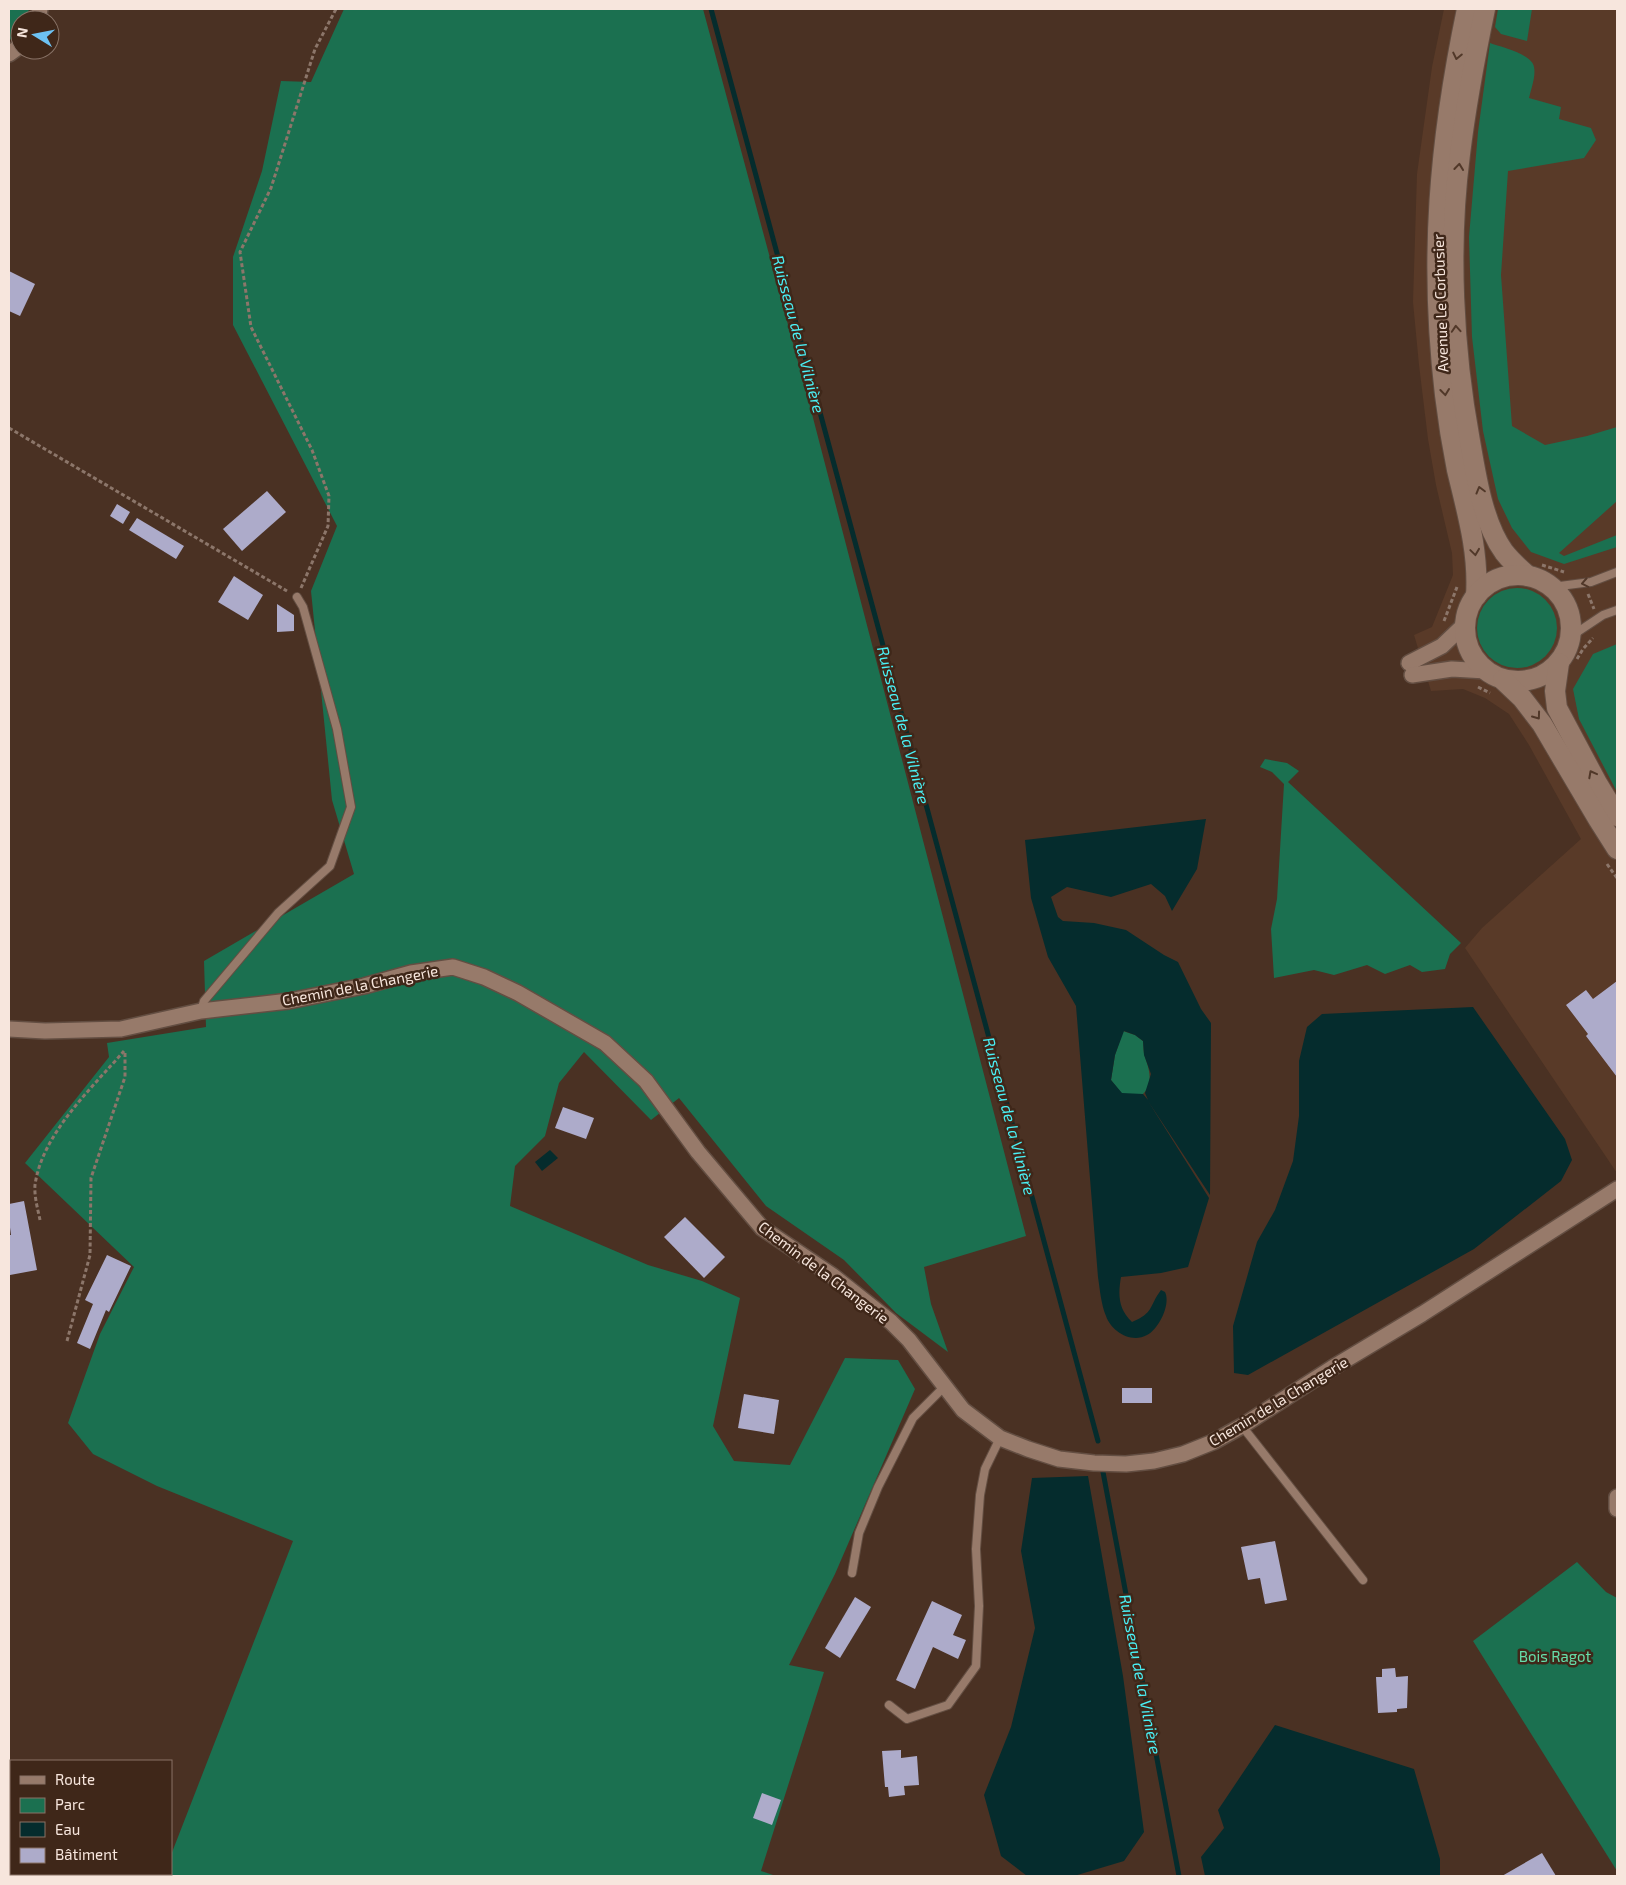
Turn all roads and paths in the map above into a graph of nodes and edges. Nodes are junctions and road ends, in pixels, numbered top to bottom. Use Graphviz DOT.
graph roads {
  1 [pos="336,9"];
  2 [pos="1467,9"];
  3 [pos="1485,9"];
  4 [pos="9,428"];
  5 [pos="1533,570"];
  6 [pos="1566,572"];
  7 [pos="1617,572"];
  8 [pos="1584,583"];
  9 [pos="1552,587"];
  10 [pos="1476,596"];
  11 [pos="297,597"];
  12 [pos="1617,610"];
  13 [pos="1598,619"];
  14 [pos="1465,624"];
  15 [pos="1570,636"];
  16 [pos="1567,662"];
  17 [pos="1486,671"];
  18 [pos="1504,680"];
  19 [pos="1617,816"];
  20 [pos="1617,849"];
  21 [pos="200,1011"];
  22 [pos="9,1029"];
  23 [pos="121,1029"];
  24 [pos="125,1051"];
  25 [pos="1617,1189"];
  26 [pos="40,1220"];
  27 [pos="66,1341"];
  28 [pos="944,1386"];
  29 [pos="1242,1426"];
  30 [pos="1000,1438"];
  31 [pos="1617,1497"];
  32 [pos="1617,1509"];
  33 [pos="852,1573"];
  34 [pos="1363,1580"];
  35 [pos="889,1705"];
  1 -- 11 [label="path"];
  2 -- 10 [label="street, Avenue Le Corbusier, one-way"];
  5 -- 3 [label="street, Avenue Le Corbusier, one-way"];
  4 -- 11 [label="path"];
  5 -- 6 [label="path"];
  5 -- 9 [label="street"];
  5 -- 10 [label="street"];
  7 -- 8 [label="lane, one-way"];
  8 -- 9 [label="lane"];
  8 -- 13 [label="path"];
  9 -- 15 [label="street"];
  10 -- 14 [label="street"];
  11 -- 21 [label="lane"];
  12 -- 13 [label="lane"];
  13 -- 15 [label="lane"];
  13 -- 16 [label="path"];
  14 -- 17 [label="street"];
  14 -- 17 [label="street"];
  15 -- 16 [label="street"];
  16 -- 18 [label="street"];
  19 -- 16 [label="street, one-way"];
  17 -- 18 [label="street"];
  18 -- 20 [label="street, one-way"];
  21 -- 23 [label="street, Chemin de la Changerie"];
  21 -- 28 [label="street, Chemin de la Changerie"];
  22 -- 23 [label="street, Chemin de la Changerie"];
  23 -- 24 [label="path"];
  24 -- 26 [label="path"];
  24 -- 27 [label="path"];
  25 -- 29 [label="street, Chemin de la Changerie"];
  28 -- 30 [label="street, Chemin de la Changerie"];
  28 -- 33 [label="lane"];
  29 -- 30 [label="street, Chemin de la Changerie"];
  29 -- 34 [label="lane"];
  30 -- 35 [label="lane"];
  31 -- 32 [label="street"];
}
